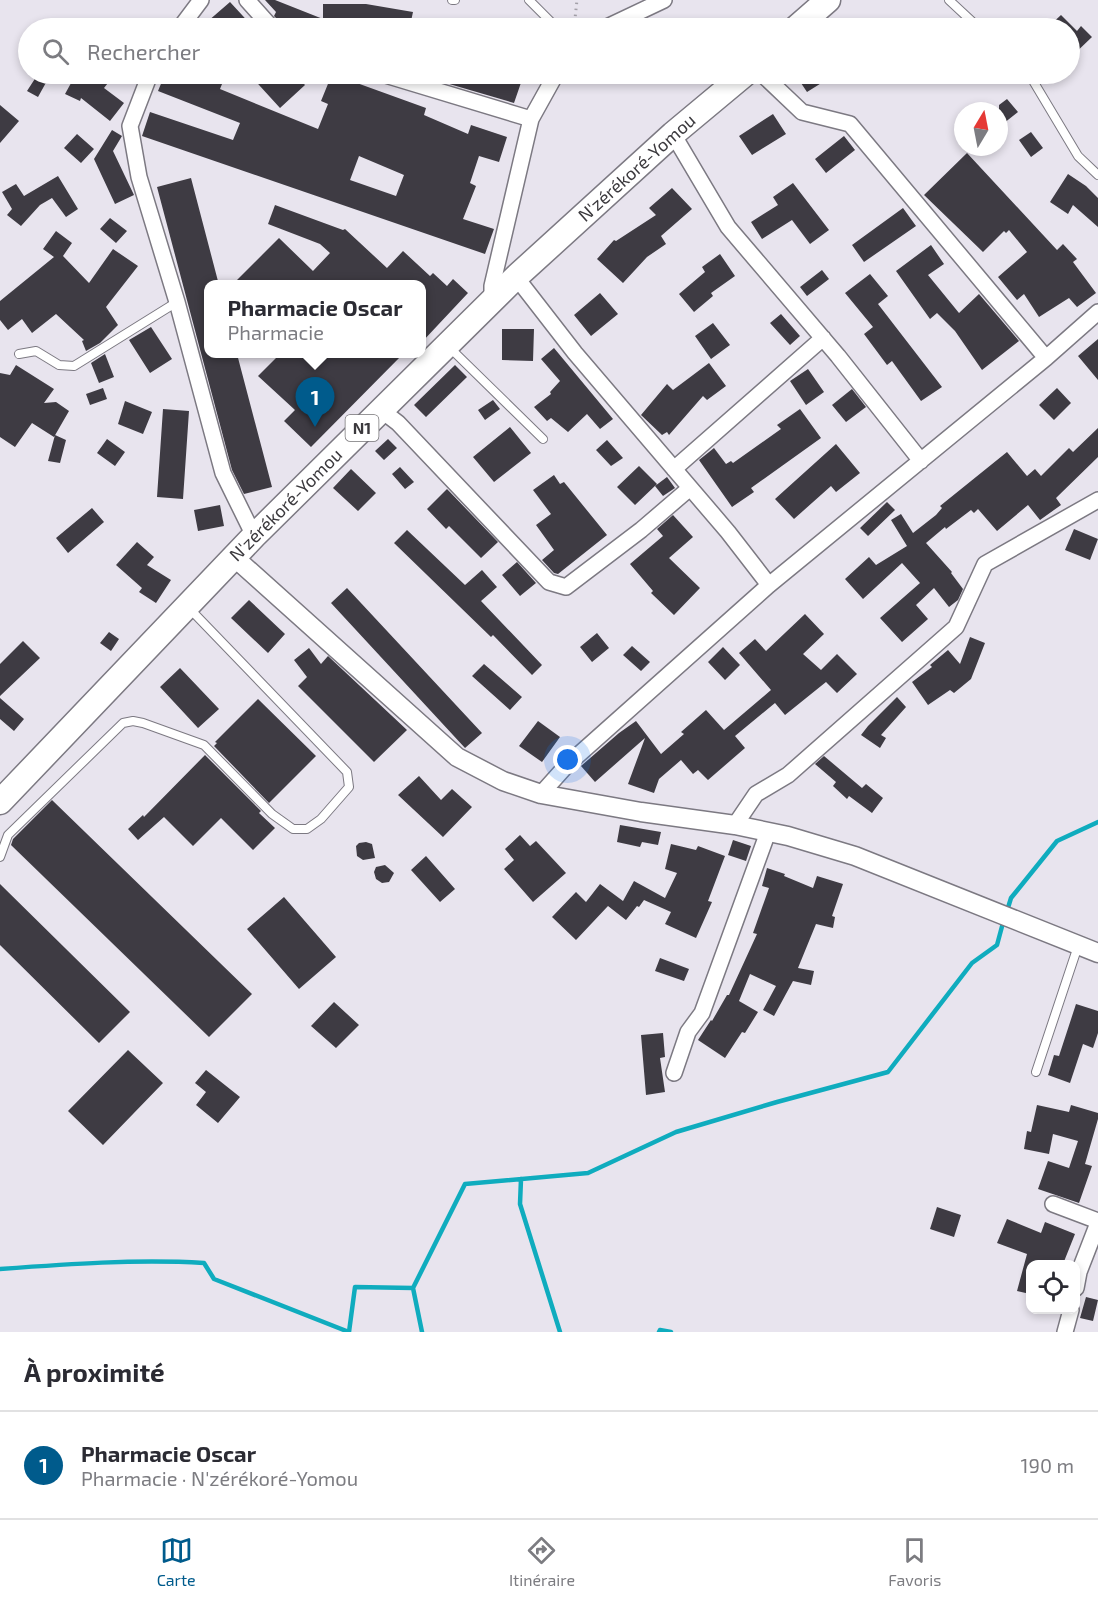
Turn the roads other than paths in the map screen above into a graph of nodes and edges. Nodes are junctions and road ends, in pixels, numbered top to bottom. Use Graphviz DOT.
graph roads {
  1 [pos="201,0"];
  2 [pos="248,0"];
  3 [pos="529,0"];
  4 [pos="664,0"];
  5 [pos="828,0"];
  6 [pos="949,0"];
  7 [pos="188,18"];
  8 [pos="263,18"];
  9 [pos="547,18"];
  10 [pos="626,18"];
  11 [pos="807,18"];
  12 [pos="968,18"];
  13 [pos="146,84"];
  14 [pos="415,84"];
  15 [pos="550,84"];
  16 [pos="733,84"];
  17 [pos="773,84"];
  18 [pos="1035,84"];
  19 [pos="531,119"];
  20 [pos="673,134"];
  21 [pos="1098,175"];
  22 [pos="516,276"];
  23 [pos="492,300"];
  24 [pos="177,302"];
  25 [pos="1098,312"];
  26 [pos="823,338"];
  27 [pos="447,345"];
  28 [pos="19,354"];
  29 [pos="1046,358"];
  30 [pos="381,410"];
  31 [pos="543,439"];
  32 [pos="921,461"];
  33 [pos="674,469"];
  34 [pos="690,488"];
  35 [pos="1098,500"];
  36 [pos="254,536"];
  37 [pos="234,557"];
  38 [pos="769,585"];
  39 [pos="188,606"];
  40 [pos="541,794"];
  41 [pos="0,802"];
  42 [pos="735,825"];
  43 [pos="768,832"];
  44 [pos="0,857"];
  45 [pos="1078,946"];
  46 [pos="1098,953"];
  47 [pos="1036,1072"];
  48 [pos="674,1073"];
  49 [pos="1053,1204"];
  50 [pos="1098,1222"];
  51 [pos="1080,1269"];
  52 [pos="1070,1314"];
  53 [pos="1065,1332"];
  1 -- 7 [label="street"];
  2 -- 8 [label="street"];
  3 -- 9 [label="lane"];
  4 -- 10 [label="street"];
  5 -- 11 [label="highway"];
  6 -- 12 [label="lane"];
  13 -- 24 [label="street"];
  14 -- 19 [label="street"];
  15 -- 19 [label="street"];
  16 -- 20 [label="highway, N'zérékoré-Yomou / N1"];
  17 -- 29 [label="street"];
  18 -- 21 [label="lane"];
  19 -- 23 [label="street"];
  20 -- 22 [label="highway, N'zérékoré-Yomou / N1"];
  20 -- 26 [label="street"];
  22 -- 23 [label="highway, N'zérékoré-Yomou / N1"];
  22 -- 33 [label="street"];
  23 -- 27 [label="highway, N'zérékoré-Yomou / N1"];
  24 -- 28 [label="lane"];
  24 -- 36 [label="street"];
  25 -- 29 [label="street"];
  26 -- 32 [label="street"];
  26 -- 33 [label="street"];
  27 -- 30 [label="highway, N'zérékoré-Yomou / N1"];
  27 -- 31 [label="lane"];
  29 -- 32 [label="street"];
  30 -- 34 [label="street"];
  30 -- 36 [label="highway, N'zérékoré-Yomou / N1"];
  32 -- 38 [label="street"];
  33 -- 34 [label="street"];
  34 -- 38 [label="street"];
  35 -- 42 [label="street"];
  36 -- 37 [label="highway, N'zérékoré-Yomou / N1"];
  37 -- 39 [label="highway, N'zérékoré-Yomou / N1"];
  37 -- 40 [label="street"];
  38 -- 40 [label="street"];
  39 -- 41 [label="highway, N'zérékoré-Yomou / N1"];
  39 -- 44 [label="lane"];
  40 -- 42 [label="street"];
  42 -- 43 [label="street"];
  43 -- 45 [label="street"];
  43 -- 48 [label="street"];
  45 -- 46 [label="street"];
  45 -- 47 [label="lane"];
  49 -- 50 [label="street"];
  50 -- 51 [label="street"];
  52 -- 53 [label="street"];
}
